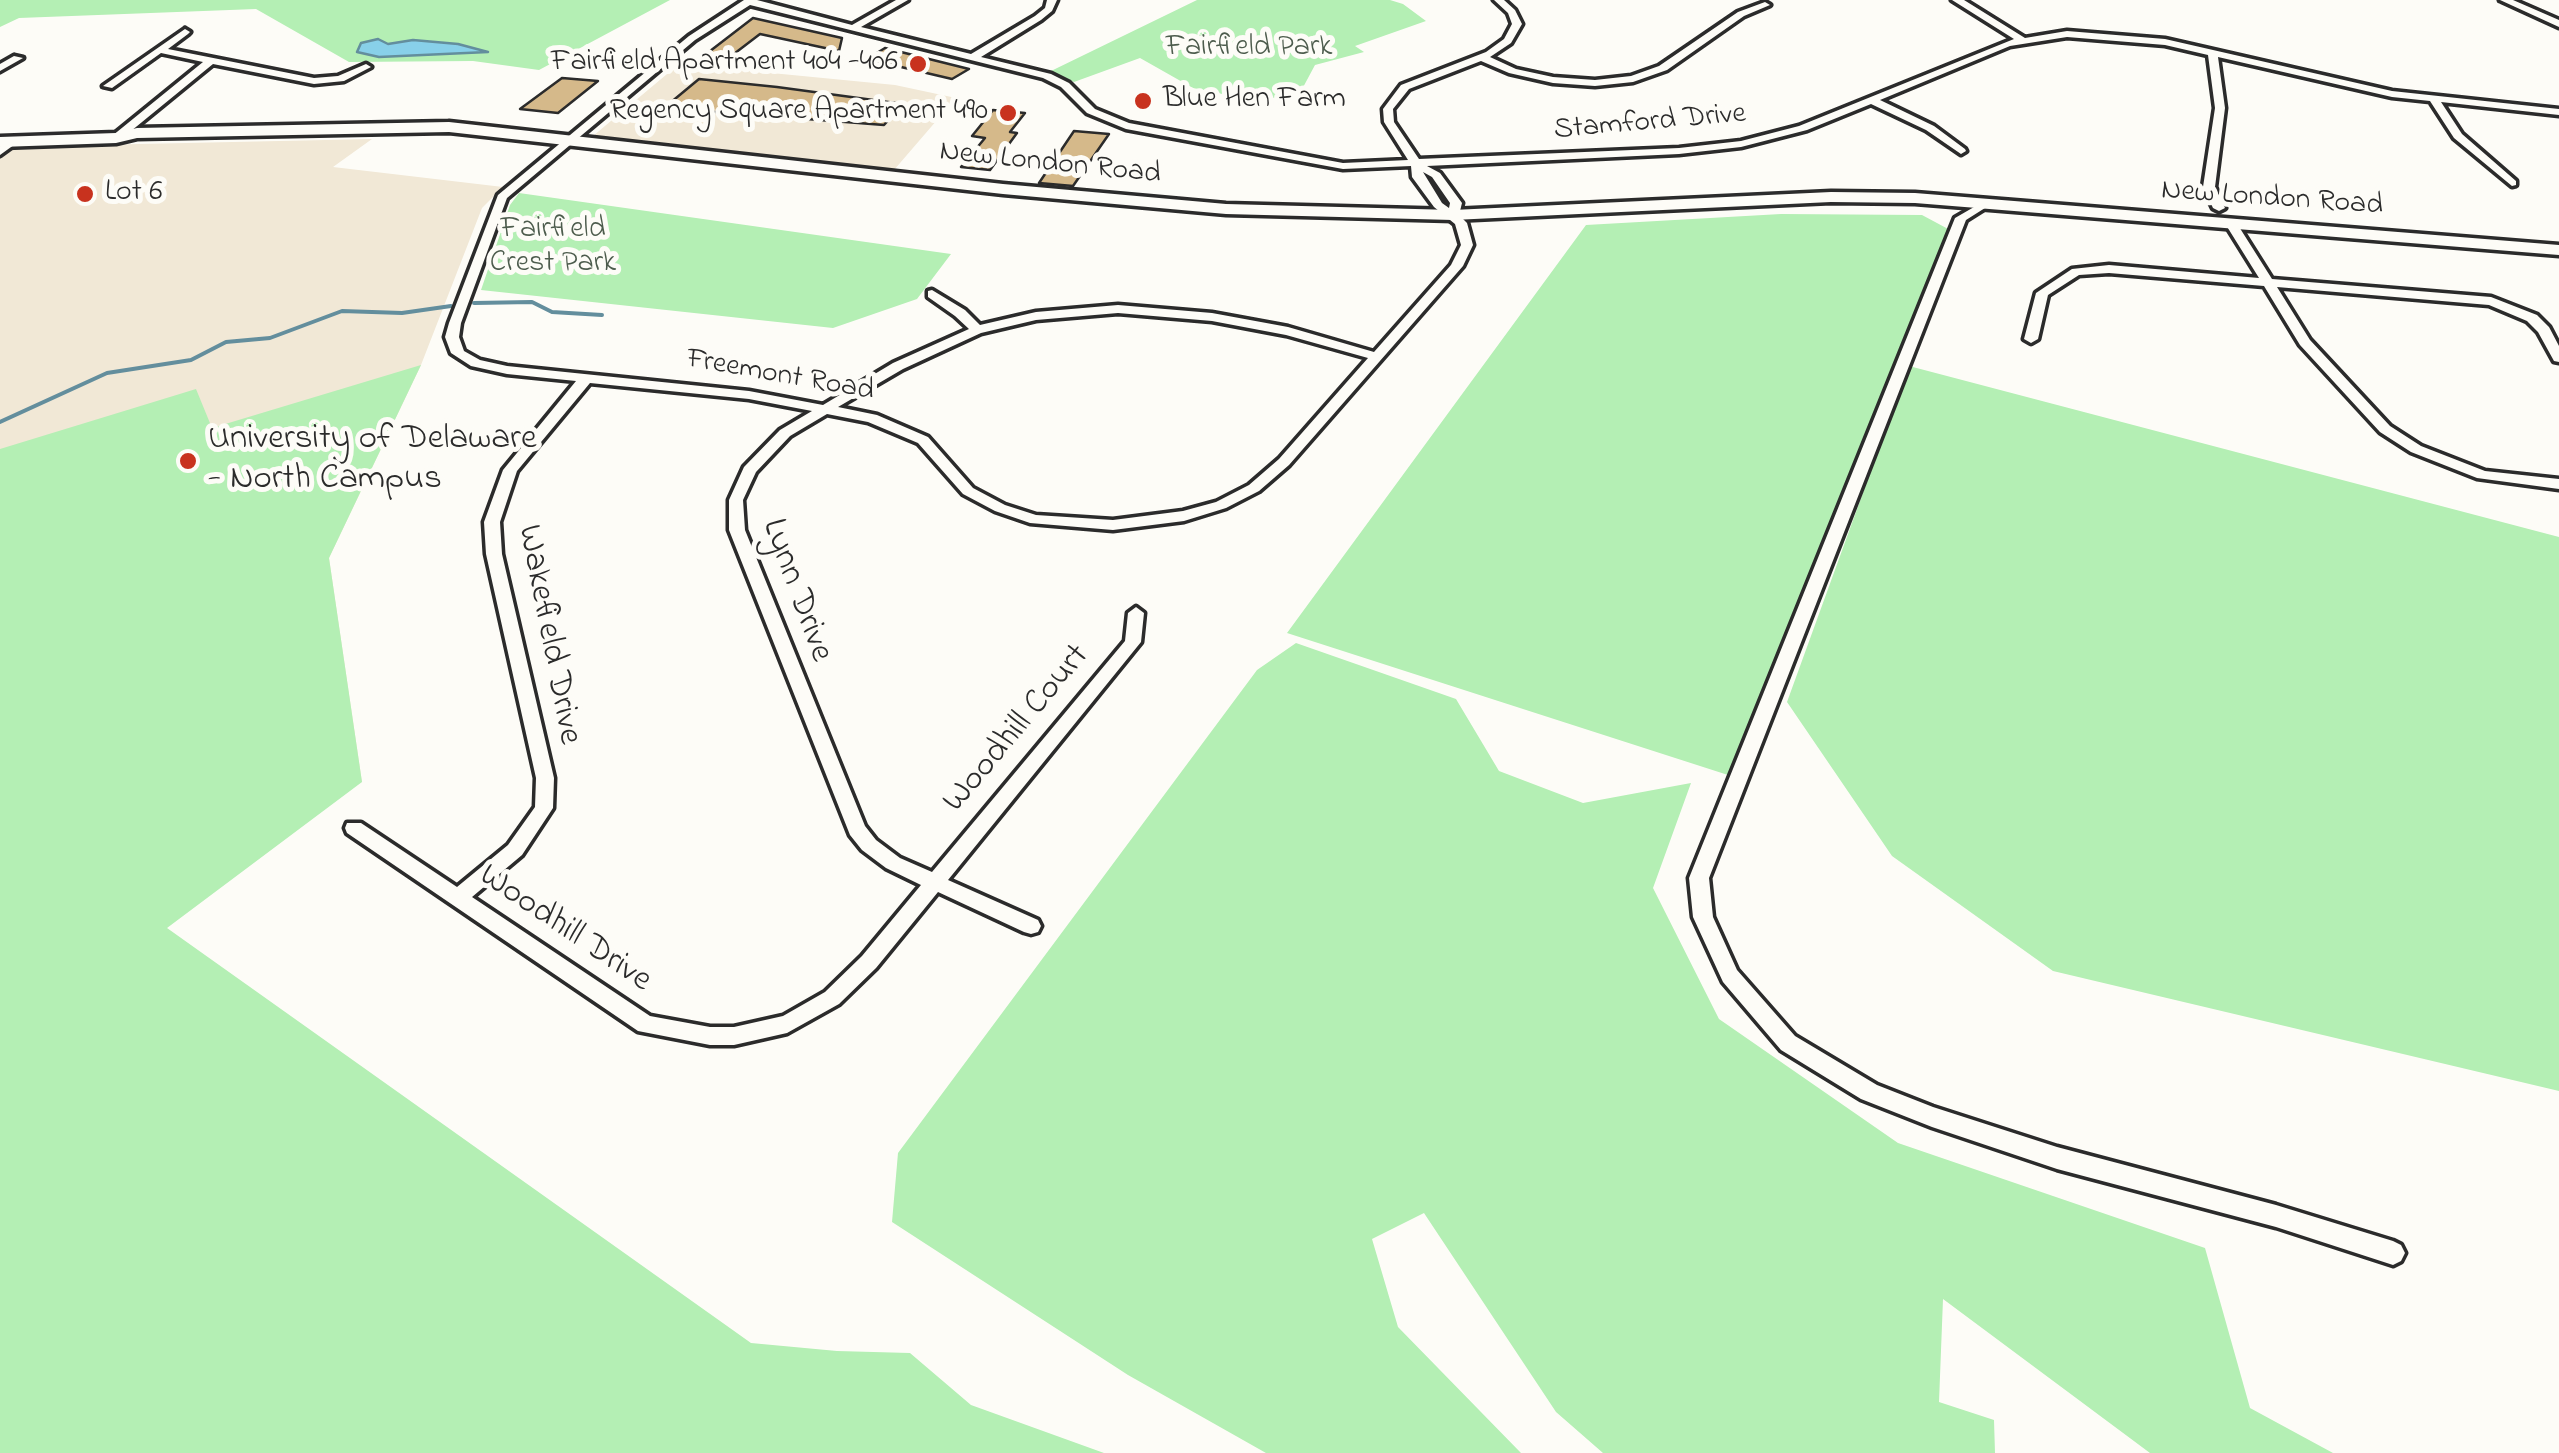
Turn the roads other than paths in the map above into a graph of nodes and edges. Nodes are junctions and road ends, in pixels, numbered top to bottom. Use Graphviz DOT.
graph roads {
  1 [pos="903,0"];
  2 [pos="1052,0"];
  3 [pos="1499,0"];
  4 [pos="1957,0"];
  5 [pos="2505,0"];
  6 [pos="750,1"];
  7 [pos="1765,6"];
  8 [pos="2559,24"];
  9 [pos="853,28"];
  10 [pos="185,32"];
  11 [pos="2021,39"];
  12 [pos="160,50"];
  13 [pos="2213,53"];
  14 [pos="974,57"];
  15 [pos="1480,57"];
  16 [pos="18,58"];
  17 [pos="210,61"];
  18 [pos="366,67"];
  19 [pos="0,68"];
  20 [pos="108,86"];
  21 [pos="1872,100"];
  22 [pos="2434,100"];
  23 [pos="2559,112"];
  24 [pos="116,138"];
  25 [pos="566,142"];
  26 [pos="4,145"];
  27 [pos="1961,151"];
  28 [pos="1416,164"];
  29 [pos="2512,184"];
  30 [pos="1981,206"];
  31 [pos="2219,208"];
  32 [pos="1457,219"];
  33 [pos="2232,225"];
  34 [pos="2559,250"];
  35 [pos="2266,280"];
  36 [pos="932,294"];
  37 [pos="977,330"];
  38 [pos="2031,339"];
  39 [pos="1380,356"];
  40 [pos="2559,358"];
  41 [pos="588,378"];
  42 [pos="824,408"];
  43 [pos="2559,484"];
  44 [pos="1136,613"];
  45 [pos="354,828"];
  46 [pos="934,882"];
  47 [pos="458,898"];
  48 [pos="1031,926"];
  49 [pos="2393,1254"];
  1 -- 9 [label="street"];
  2 -- 14 [label="street"];
  3 -- 15 [label="street"];
  4 -- 11 [label="street"];
  5 -- 8 [label="street"];
  6 -- 9 [label="street, Stamford Drive"];
  6 -- 25 [label="street"];
  7 -- 15 [label="street"];
  9 -- 14 [label="street, Stamford Drive"];
  10 -- 12 [label="street"];
  11 -- 13 [label="street, Stamford Drive"];
  11 -- 21 [label="street, Stamford Drive"];
  12 -- 17 [label="street"];
  12 -- 20 [label="street"];
  13 -- 22 [label="street, Stamford Drive"];
  13 -- 31 [label="street"];
  14 -- 28 [label="street, Stamford Drive"];
  15 -- 28 [label="street"];
  16 -- 19 [label="street"];
  17 -- 18 [label="street"];
  17 -- 24 [label="street"];
  21 -- 27 [label="street"];
  21 -- 28 [label="street, Stamford Drive"];
  22 -- 23 [label="street, Stamford Drive"];
  22 -- 29 [label="street"];
  24 -- 25 [label="main road, New London Road"];
  24 -- 26 [label="main road, New London Road"];
  25 -- 32 [label="main road, New London Road"];
  25 -- 41 [label="street, Freemont Road"];
  28 -- 32 [label="street"];
  30 -- 32 [label="main road, New London Road"];
  30 -- 33 [label="main road, New London Road"];
  30 -- 49 [label="street"];
  32 -- 39 [label="street, Freemont Road"];
  33 -- 34 [label="main road, New London Road"];
  33 -- 35 [label="street"];
  35 -- 38 [label="street"];
  35 -- 40 [label="street"];
  35 -- 43 [label="street"];
  36 -- 37 [label="street"];
  37 -- 39 [label="street, Lynn Drive"];
  37 -- 42 [label="street, Lynn Drive"];
  39 -- 42 [label="street, Freemont Road"];
  41 -- 42 [label="street, Freemont Road"];
  41 -- 47 [label="street, Wakefield Drive"];
  42 -- 46 [label="street, Lynn Drive"];
  44 -- 46 [label="street, Woodhill Court"];
  45 -- 47 [label="street, Woodhill Drive"];
  46 -- 47 [label="street, Woodhill Drive"];
  46 -- 48 [label="street, Lynn Drive"];
}
